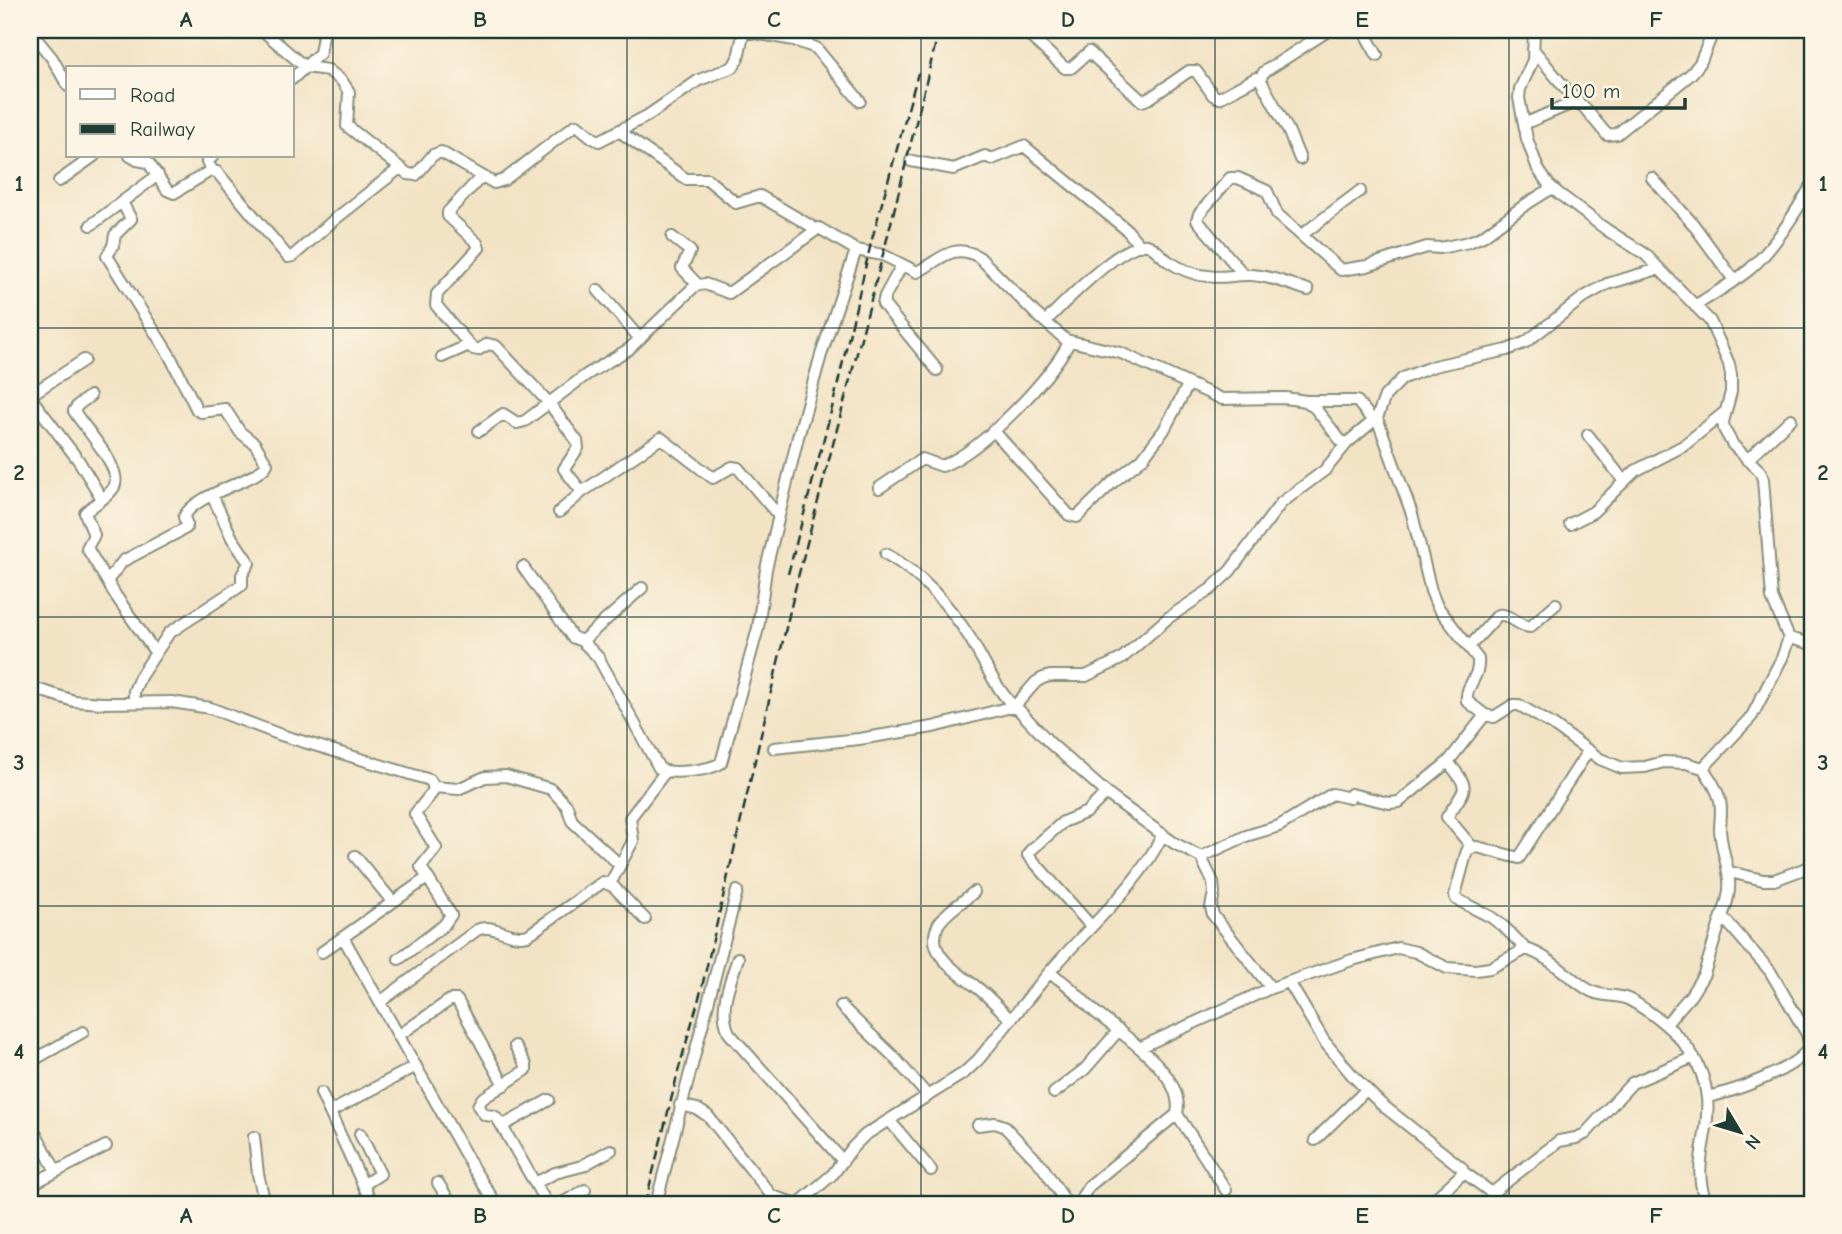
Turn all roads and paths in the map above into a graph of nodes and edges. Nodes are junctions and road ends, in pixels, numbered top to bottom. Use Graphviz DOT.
graph roads {
  1 [pos="262,30"];
  2 [pos="324,30"];
  3 [pos="1023,30"];
  4 [pos="1329,30"];
  5 [pos="1363,30"];
  6 [pos="1534,30"];
  7 [pos="1714,30"];
  8 [pos="30,31"];
  9 [pos="741,31"];
  10 [pos="1534,49"];
  11 [pos="1377,55"];
  12 [pos="305,67"];
  13 [pos="294,77"];
  14 [pos="1260,79"];
  15 [pos="66,82"];
  16 [pos="860,101"];
  17 [pos="1579,103"];
  18 [pos="1524,124"];
  19 [pos="620,131"];
  20 [pos="91,158"];
  21 [pos="134,158"];
  22 [pos="211,158"];
  23 [pos="1300,159"];
  24 [pos="911,161"];
  25 [pos="400,168"];
  26 [pos="213,171"];
  27 [pos="158,175"];
  28 [pos="482,176"];
  29 [pos="1652,178"];
  30 [pos="58,181"];
  31 [pos="1812,185"];
  32 [pos="1552,188"];
  33 [pos="1360,191"];
  34 [pos="122,202"];
  35 [pos="91,225"];
  36 [pos="816,229"];
  37 [pos="1303,234"];
  38 [pos="672,237"];
  39 [pos="1140,246"];
  40 [pos="856,250"];
  41 [pos="902,265"];
  42 [pos="1658,269"];
  43 [pos="1244,275"];
  44 [pos="1734,280"];
  45 [pos="698,285"];
  46 [pos="598,290"];
  47 [pos="1308,290"];
  48 [pos="1695,306"];
  49 [pos="1045,322"];
  50 [pos="640,339"];
  51 [pos="469,345"];
  52 [pos="1068,345"];
  53 [pos="442,357"];
  54 [pos="83,360"];
  55 [pos="937,370"];
  56 [pos="1185,391"];
  57 [pos="90,396"];
  58 [pos="1306,401"];
  59 [pos="549,403"];
  60 [pos="1726,412"];
  61 [pos="1791,419"];
  62 [pos="1376,420"];
  63 [pos="993,430"];
  64 [pos="480,431"];
  65 [pos="1588,435"];
  66 [pos="1347,443"];
  67 [pos="1747,460"];
  68 [pos="1624,481"];
  69 [pos="880,488"];
  70 [pos="582,492"];
  71 [pos="212,495"];
  72 [pos="102,499"];
  73 [pos="559,512"];
  74 [pos="778,515"];
  75 [pos="1570,524"];
  76 [pos="886,554"];
  77 [pos="523,567"];
  78 [pos="107,581"];
  79 [pos="642,588"];
  80 [pos="1556,604"];
  81 [pos="1789,638"];
  82 [pos="582,641"];
  83 [pos="1810,642"];
  84 [pos="1469,646"];
  85 [pos="155,652"];
  86 [pos="30,687"];
  87 [pos="134,703"];
  88 [pos="1014,707"];
  89 [pos="1485,715"];
  90 [pos="774,748"];
  91 [pos="1588,751"];
  92 [pos="1448,762"];
  93 [pos="1703,768"];
  94 [pos="665,772"];
  95 [pos="434,787"];
  96 [pos="1106,793"];
  97 [pos="1163,834"];
  98 [pos="1469,850"];
  99 [pos="355,856"];
  100 [pos="1200,857"];
  101 [pos="620,865"];
  102 [pos="1812,866"];
  103 [pos="427,878"];
  104 [pos="1730,879"];
  105 [pos="610,884"];
  106 [pos="737,891"];
  107 [pos="974,892"];
  108 [pos="392,901"];
  109 [pos="1722,916"];
  110 [pos="645,919"];
  111 [pos="1091,926"];
  112 [pos="342,937"];
  113 [pos="1527,950"];
  114 [pos="322,952"];
  115 [pos="738,958"];
  116 [pos="399,959"];
  117 [pos="1048,974"];
  118 [pos="1289,982"];
  119 [pos="1272,988"];
  120 [pos="380,1002"];
  121 [pos="841,1006"];
  122 [pos="1010,1019"];
  123 [pos="1666,1024"];
  124 [pos="1119,1030"];
  125 [pos="83,1032"];
  126 [pos="1810,1032"];
  127 [pos="398,1036"];
  128 [pos="515,1046"];
  129 [pos="1141,1047"];
  130 [pos="1806,1054"];
  131 [pos="1694,1057"];
  132 [pos="30,1062"];
  133 [pos="416,1066"];
  134 [pos="1812,1066"];
  135 [pos="504,1084"];
  136 [pos="1366,1090"];
  137 [pos="321,1093"];
  138 [pos="1054,1093"];
  139 [pos="928,1096"];
  140 [pos="1707,1097"];
  141 [pos="548,1100"];
  142 [pos="680,1105"];
  143 [pos="330,1112"];
  144 [pos="1177,1114"];
  145 [pos="890,1120"];
  146 [pos="30,1123"];
  147 [pos="978,1125"];
  148 [pos="502,1126"];
  149 [pos="360,1134"];
  150 [pos="254,1137"];
  151 [pos="1315,1140"];
  152 [pos="106,1146"];
  153 [pos="611,1150"];
  154 [pos="843,1161"];
  155 [pos="931,1170"];
  156 [pos="56,1171"];
  157 [pos="1462,1171"];
  158 [pos="438,1183"];
  159 [pos="535,1183"];
  160 [pos="30,1185"];
  161 [pos="363,1185"];
  162 [pos="585,1190"];
  163 [pos="1226,1190"];
  164 [pos="1076,1202"];
  165 [pos="265,1204"];
  166 [pos="372,1204"];
  167 [pos="451,1204"];
  168 [pos="496,1204"];
  169 [pos="547,1204"];
  170 [pos="560,1204"];
  171 [pos="656,1204"];
  172 [pos="798,1204"];
  173 [pos="1429,1204"];
  174 [pos="1707,1204"];
  1 -- 12 [label="street"];
  2 -- 12 [label="street"];
  3 -- 14 [label="street"];
  4 -- 14 [label="street"];
  5 -- 11 [label="street"];
  6 -- 10 [label="street"];
  7 -- 17 [label="street"];
  8 -- 15 [label="street"];
  9 -- 16 [label="street"];
  9 -- 19 [label="street"];
  10 -- 17 [label="street"];
  10 -- 18 [label="street"];
  12 -- 13 [label="street"];
  12 -- 25 [label="street"];
  14 -- 23 [label="street"];
  17 -- 18 [label="street"];
  18 -- 32 [label="street"];
  19 -- 28 [label="street"];
  19 -- 36 [label="street"];
  20 -- 30 [label="street"];
  21 -- 27 [label="street"];
  22 -- 26 [label="street"];
  24 -- 39 [label="street"];
  25 -- 26 [label="street"];
  25 -- 28 [label="street"];
  26 -- 27 [label="street"];
  27 -- 34 [label="street"];
  28 -- 51 [label="street"];
  29 -- 44 [label="street"];
  31 -- 44 [label="street"];
  32 -- 37 [label="street"];
  32 -- 42 [label="street"];
  33 -- 37 [label="street"];
  34 -- 35 [label="street"];
  34 -- 71 [label="street"];
  36 -- 40 [label="street"];
  36 -- 45 [label="street"];
  37 -- 43 [label="street"];
  38 -- 45 [label="street"];
  39 -- 43 [label="street"];
  39 -- 49 [label="street"];
  40 -- 41 [label="street"];
  40 -- 74 [label="street"];
  41 -- 49 [label="street"];
  41 -- 55 [label="street"];
  42 -- 48 [label="street"];
  42 -- 62 [label="street"];
  43 -- 47 [label="street"];
  44 -- 48 [label="street"];
  45 -- 50 [label="street"];
  46 -- 50 [label="street"];
  48 -- 60 [label="street"];
  49 -- 52 [label="street"];
  50 -- 59 [label="street"];
  51 -- 53 [label="street"];
  51 -- 59 [label="street"];
  52 -- 56 [label="street"];
  52 -- 63 [label="street"];
  54 -- 72 [label="street"];
  56 -- 58 [label="street"];
  56 -- 63 [label="street"];
  57 -- 72 [label="street"];
  58 -- 62 [label="street"];
  58 -- 66 [label="street"];
  59 -- 64 [label="street"];
  59 -- 70 [label="street"];
  60 -- 67 [label="street"];
  60 -- 68 [label="street"];
  61 -- 67 [label="street"];
  62 -- 66 [label="street"];
  62 -- 84 [label="street"];
  63 -- 69 [label="street"];
  65 -- 68 [label="street"];
  66 -- 88 [label="street"];
  67 -- 81 [label="street"];
  68 -- 75 [label="street"];
  70 -- 73 [label="street"];
  70 -- 74 [label="street"];
  71 -- 78 [label="street"];
  71 -- 85 [label="street"];
  72 -- 78 [label="street"];
  74 -- 94 [label="street"];
  76 -- 88 [label="street"];
  77 -- 82 [label="street"];
  78 -- 85 [label="street"];
  79 -- 82 [label="street"];
  80 -- 84 [label="street"];
  81 -- 83 [label="street"];
  81 -- 93 [label="street"];
  82 -- 94 [label="street"];
  84 -- 89 [label="street"];
  85 -- 87 [label="street"];
  86 -- 87 [label="street"];
  87 -- 95 [label="street"];
  88 -- 90 [label="street"];
  88 -- 96 [label="street"];
  89 -- 91 [label="street"];
  89 -- 92 [label="street"];
  91 -- 93 [label="street"];
  91 -- 98 [label="street"];
  92 -- 98 [label="street"];
  92 -- 100 [label="street"];
  93 -- 104 [label="street"];
  94 -- 101 [label="street"];
  95 -- 101 [label="street"];
  95 -- 103 [label="street"];
  96 -- 97 [label="street"];
  96 -- 111 [label="street"];
  97 -- 100 [label="street"];
  97 -- 111 [label="street"];
  98 -- 113 [label="street"];
  99 -- 108 [label="street"];
  100 -- 119 [label="street"];
  101 -- 105 [label="street"];
  102 -- 104 [label="street"];
  103 -- 108 [label="street"];
  103 -- 116 [label="street"];
  104 -- 109 [label="street"];
  105 -- 110 [label="street"];
  105 -- 120 [label="street"];
  106 -- 142 [label="street"];
  107 -- 122 [label="street"];
  108 -- 112 [label="street"];
  109 -- 123 [label="street"];
  109 -- 126 [label="street"];
  111 -- 117 [label="street"];
  112 -- 114 [label="street"];
  112 -- 120 [label="street"];
  113 -- 118 [label="street"];
  113 -- 123 [label="street"];
  115 -- 154 [label="street"];
  117 -- 122 [label="street"];
  117 -- 124 [label="street"];
  118 -- 119 [label="street"];
  118 -- 136 [label="street"];
  119 -- 129 [label="street"];
  120 -- 127 [label="street"];
  121 -- 139 [label="street"];
  122 -- 139 [label="street"];
  123 -- 131 [label="street"];
  124 -- 129 [label="street"];
  124 -- 138 [label="street"];
  125 -- 132 [label="street"];
  126 -- 130 [label="street"];
  127 -- 133 [label="street"];
  127 -- 135 [label="street"];
  128 -- 135 [label="street"];
  129 -- 144 [label="street"];
  130 -- 134 [label="street"];
  130 -- 140 [label="street"];
  131 -- 140 [label="street"];
  131 -- 157 [label="street"];
  133 -- 143 [label="street"];
  133 -- 168 [label="street"];
  135 -- 148 [label="street"];
  136 -- 151 [label="street"];
  136 -- 157 [label="street"];
  137 -- 143 [label="street"];
  139 -- 145 [label="street"];
  140 -- 174 [label="street"];
  141 -- 148 [label="street"];
  142 -- 171 [label="street"];
  142 -- 172 [label="street"];
  143 -- 161 [label="street"];
  144 -- 163 [label="street"];
  144 -- 164 [label="street"];
  145 -- 154 [label="street"];
  145 -- 155 [label="street"];
  146 -- 156 [label="street"];
  147 -- 164 [label="street"];
  148 -- 159 [label="street"];
  149 -- 161 [label="street"];
  150 -- 165 [label="street"];
  152 -- 156 [label="street"];
  153 -- 159 [label="street"];
  154 -- 172 [label="street"];
  156 -- 160 [label="street"];
  157 -- 173 [label="street"];
  158 -- 167 [label="street"];
  159 -- 169 [label="street"];
  161 -- 166 [label="street"];
  162 -- 170 [label="street"];
}
